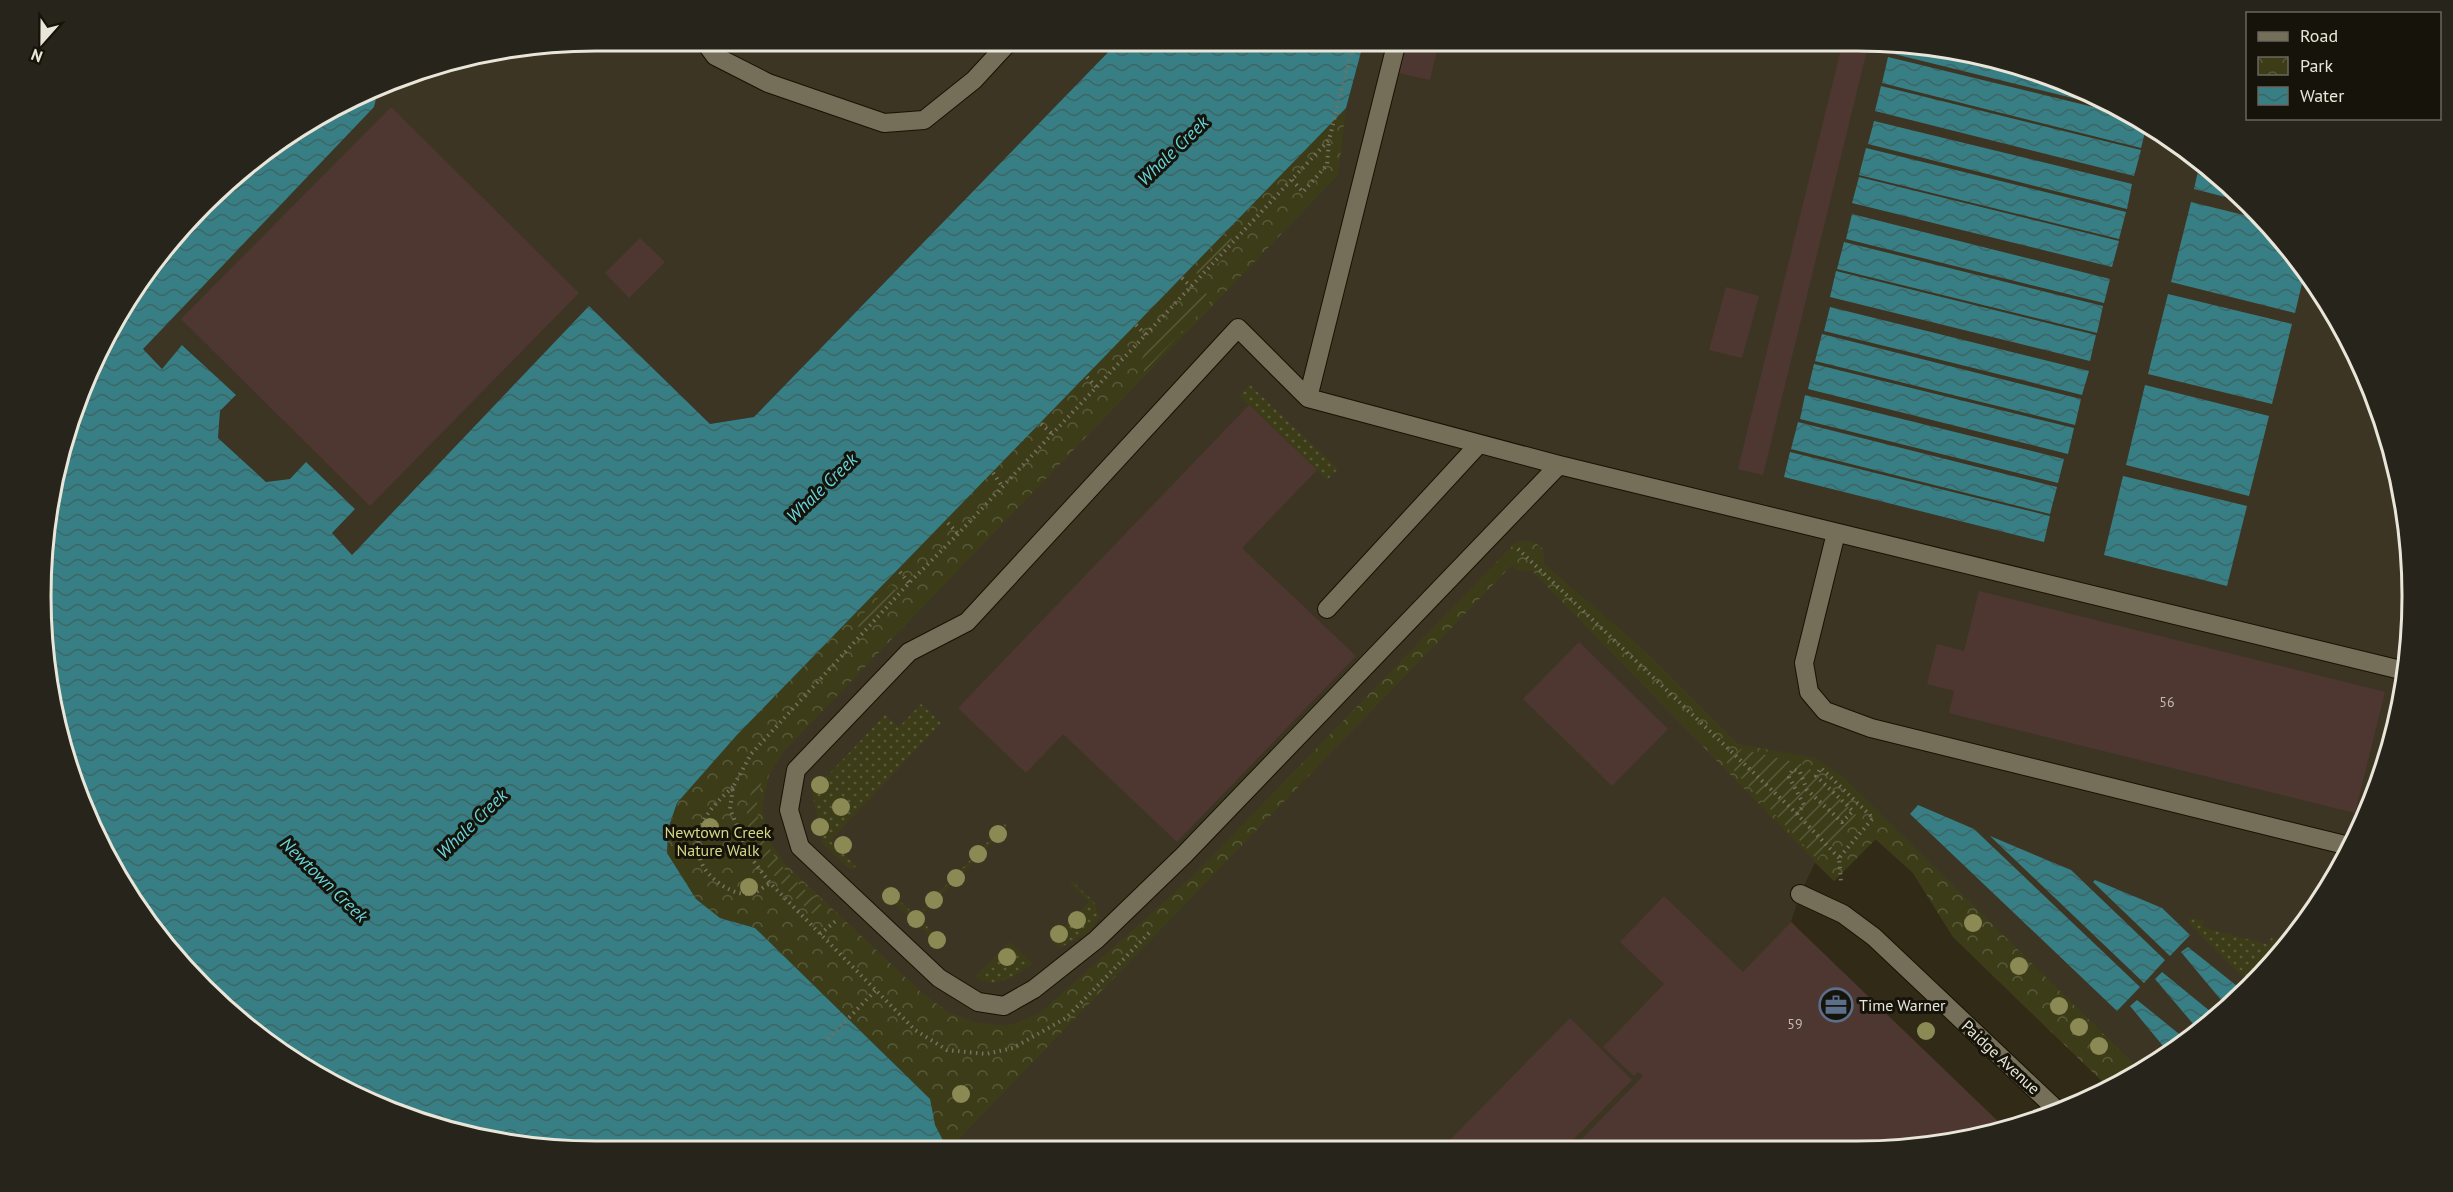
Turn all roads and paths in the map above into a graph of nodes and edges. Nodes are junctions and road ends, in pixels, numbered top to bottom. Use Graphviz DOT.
graph roads {
  1 [pos="712,51"];
  2 [pos="1000,51"];
  3 [pos="1351,51"];
  4 [pos="1394,51"];
  5 [pos="1329,140"];
  6 [pos="1292,180"];
  7 [pos="1182,278"];
  8 [pos="1191,287"];
  9 [pos="1136,325"];
  10 [pos="1146,334"];
  11 [pos="1087,377"];
  12 [pos="1096,387"];
  13 [pos="1308,398"];
  14 [pos="1041,424"];
  15 [pos="1052,434"];
  16 [pos="1479,444"];
  17 [pos="1559,465"];
  18 [pos="993,473"];
  19 [pos="1002,486"];
  20 [pos="948,523"];
  21 [pos="1836,533"];
  22 [pos="958,534"];
  23 [pos="1511,557"];
  24 [pos="900,572"];
  25 [pos="909,583"];
  26 [pos="1327,609"];
  27 [pos="2397,669"];
  28 [pos="733,787"];
  29 [pos="1797,814"];
  30 [pos="2342,844"];
  31 [pos="1839,858"];
  32 [pos="770,883"];
  33 [pos="1800,894"];
  34 [pos="1844,914"];
  35 [pos="836,919"];
  36 [pos="1157,924"];
  37 [pos="820,934"];
  38 [pos="876,990"];
  39 [pos="828,1039"];
  40 [pos="2052,1105"];
  1 -- 2 [label="street"];
  3 -- 5 [label="path"];
  4 -- 13 [label="street"];
  5 -- 6 [label="path"];
  5 -- 6 [label="path"];
  6 -- 8 [label="path"];
  7 -- 8 [label="path"];
  8 -- 10 [label="path"];
  9 -- 10 [label="path"];
  10 -- 12 [label="path"];
  11 -- 12 [label="path"];
  12 -- 15 [label="path"];
  13 -- 16 [label="street"];
  13 -- 17 [label="street"];
  14 -- 15 [label="path"];
  15 -- 19 [label="path"];
  16 -- 17 [label="street"];
  16 -- 26 [label="street"];
  17 -- 21 [label="street"];
  18 -- 19 [label="path"];
  19 -- 22 [label="path"];
  20 -- 22 [label="path"];
  21 -- 27 [label="street"];
  21 -- 30 [label="street"];
  22 -- 25 [label="path"];
  23 -- 29 [label="path"];
  24 -- 25 [label="path"];
  25 -- 28 [label="path"];
  28 -- 32 [label="path"];
  28 -- 32 [label="path"];
  29 -- 31 [label="path"];
  29 -- 31 [label="path"];
  31 -- 34 [label="path"];
  32 -- 37 [label="path"];
  33 -- 34 [label="street, Paidge Avenue"];
  34 -- 40 [label="street, Paidge Avenue"];
  35 -- 37 [label="path"];
  36 -- 38 [label="path"];
  37 -- 38 [label="path"];
  38 -- 39 [label="path"];
}
